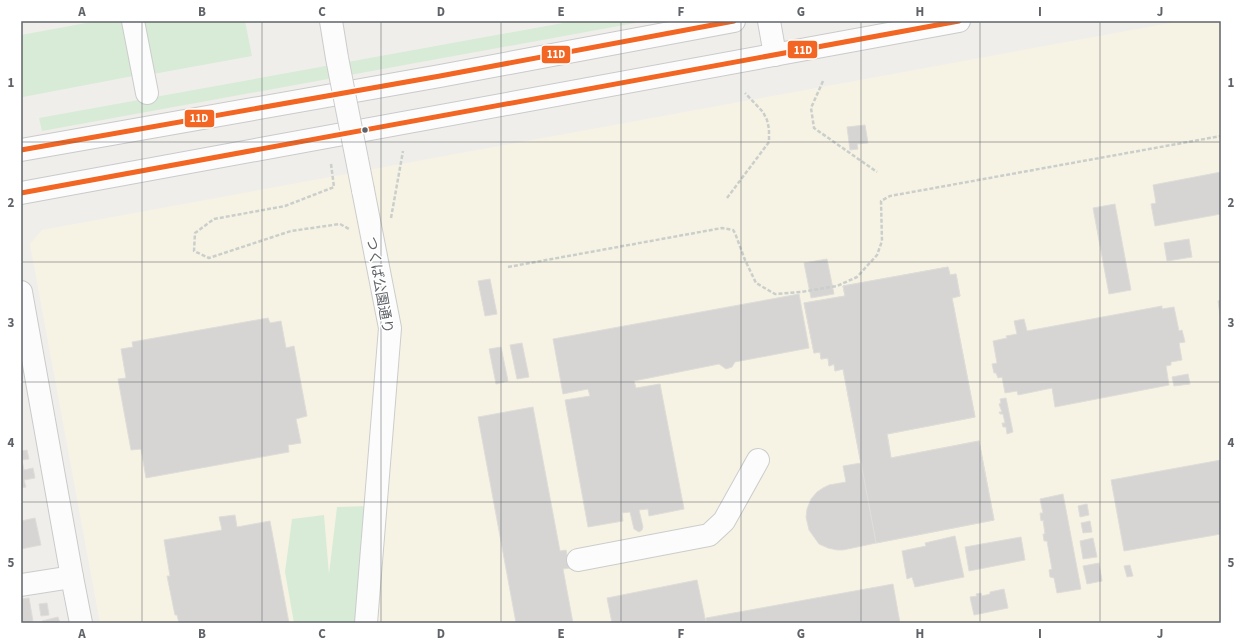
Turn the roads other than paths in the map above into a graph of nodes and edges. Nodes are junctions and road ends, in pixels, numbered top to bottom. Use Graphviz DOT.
graph roads {
  1 [pos="133,21"];
  2 [pos="331,21"];
  3 [pos="734,21"];
  4 [pos="769,21"];
  5 [pos="959,21"];
  6 [pos="775,55"];
  7 [pos="147,93"];
  8 [pos="21,150"];
  9 [pos="21,192"];
  10 [pos="21,292"];
  11 [pos="24,321"];
  12 [pos="758,460"];
  13 [pos="578,560"];
  14 [pos="72,576"];
  15 [pos="21,585"];
  16 [pos="81,623"];
  17 [pos="366,623"];
  1 -- 7 [label="main road"];
  2 -- 17 [label="main road, つくば公園通り, bridge"];
  3 -- 8 [label="main road"];
  4 -- 6 [label="main road"];
  5 -- 6 [label="main road"];
  6 -- 9 [label="main road"];
  10 -- 11 [label="main road"];
  11 -- 14 [label="main road"];
  12 -- 13 [label="main road"];
  14 -- 15 [label="main road"];
  14 -- 16 [label="main road"];
}
